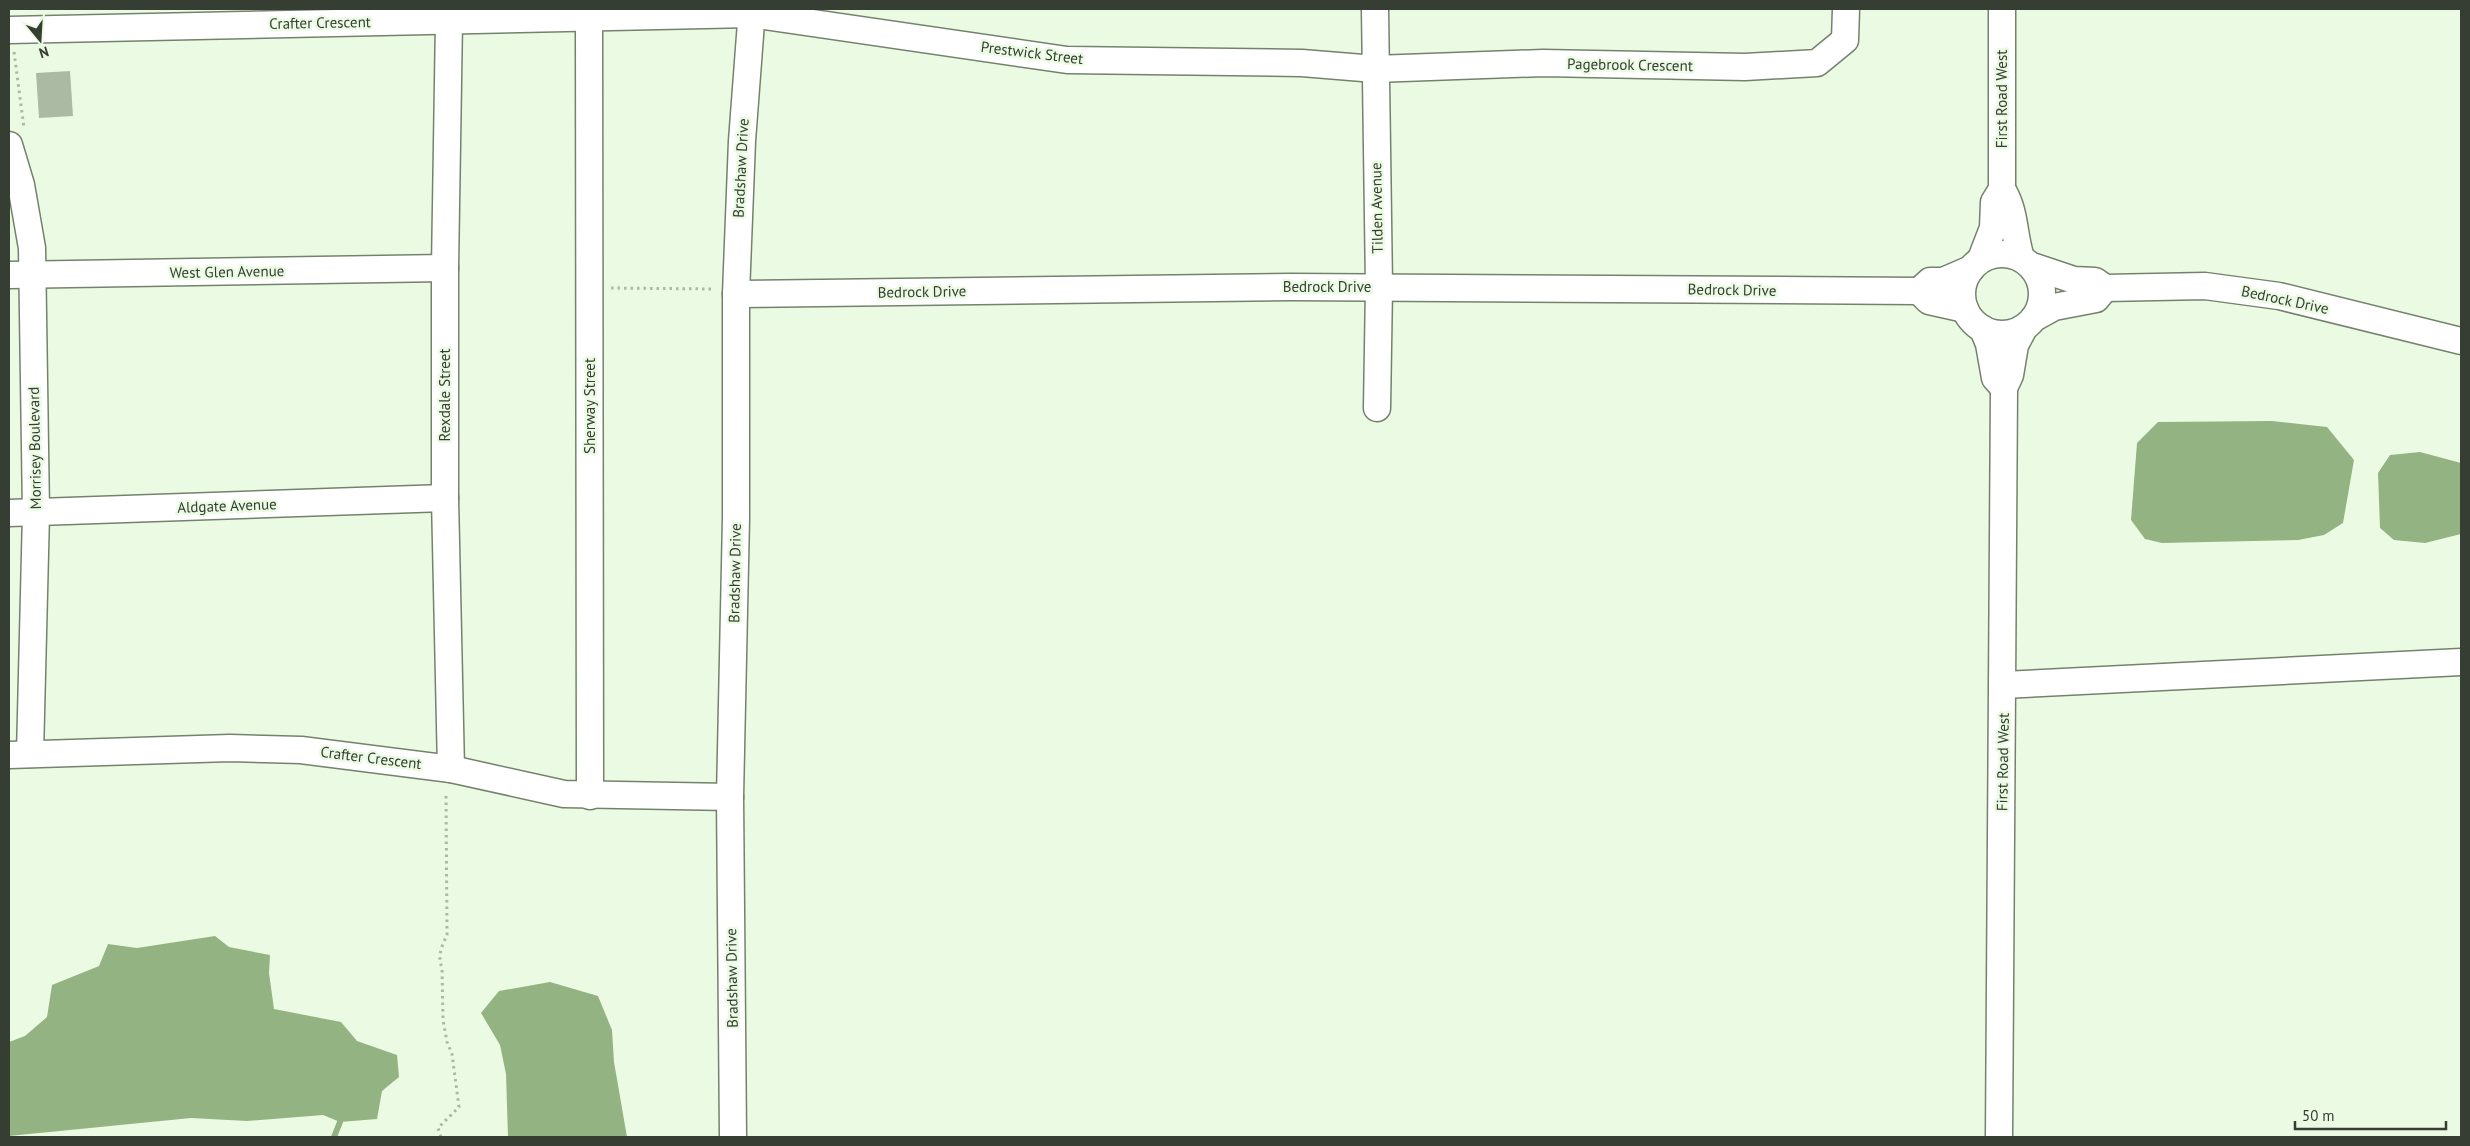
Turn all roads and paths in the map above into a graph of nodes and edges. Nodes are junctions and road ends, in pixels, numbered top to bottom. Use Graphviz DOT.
graph roads {
  1 [pos="1375,9"];
  2 [pos="1846,9"];
  3 [pos="2002,9"];
  4 [pos="752,12"];
  5 [pos="589,17"];
  6 [pos="448,20"];
  7 [pos="9,30"];
  8 [pos="1375,69"];
  9 [pos="9,145"];
  10 [pos="2002,189"];
  11 [pos="2027,262"];
  12 [pos="1976,264"];
  13 [pos="444,268"];
  14 [pos="21,275"];
  15 [pos="1379,287"];
  16 [pos="608,288"];
  17 [pos="711,288"];
  18 [pos="2105,288"];
  19 [pos="1919,291"];
  20 [pos="736,294"];
  21 [pos="1965,309"];
  22 [pos="2029,323"];
  23 [pos="1984,329"];
  24 [pos="2461,341"];
  25 [pos="2004,388"];
  26 [pos="1377,408"];
  27 [pos="445,498"];
  28 [pos="36,513"];
  29 [pos="9,514"];
  30 [pos="2461,662"];
  31 [pos="2003,686"];
  32 [pos="20,755"];
  33 [pos="449,782"];
  34 [pos="590,796"];
  35 [pos="730,797"];
  36 [pos="441,1137"];
  37 [pos="733,1137"];
  38 [pos="1999,1137"];
  1 -- 8 [label="street, Tilden Avenue"];
  2 -- 8 [label="street, Pagebrook Crescent"];
  3 -- 10 [label="street, First Road West"];
  4 -- 5 [label="street, Crafter Crescent"];
  4 -- 8 [label="street, Prestwick Street"];
  4 -- 20 [label="street, Bradshaw Drive"];
  5 -- 6 [label="street, Crafter Crescent"];
  5 -- 34 [label="street, Sherway Street"];
  6 -- 7 [label="street, Crafter Crescent"];
  6 -- 13 [label="street, Rexdale Street"];
  8 -- 15 [label="street, Tilden Avenue"];
  9 -- 14 [label="street, Morrisey Boulevard"];
  10 -- 11 [label="street, First Road West"];
  10 -- 12 [label="street, First Road West"];
  11 -- 12 [label="street"];
  11 -- 18 [label="street, Bedrock Drive"];
  11 -- 22 [label="street, First Road West"];
  12 -- 19 [label="street, Bedrock Drive"];
  12 -- 21 [label="street, First Road West"];
  13 -- 14 [label="street, West Glen Avenue"];
  13 -- 27 [label="street, Rexdale Street"];
  14 -- 28 [label="street, Morrisey Boulevard"];
  15 -- 19 [label="street, Bedrock Drive"];
  15 -- 20 [label="street, Bedrock Drive"];
  15 -- 26 [label="street, Tilden Avenue"];
  16 -- 17 [label="path"];
  18 -- 22 [label="street"];
  18 -- 24 [label="street, Bedrock Drive"];
  19 -- 21 [label="street, Bedrock Drive"];
  20 -- 35 [label="street, Bradshaw Drive"];
  21 -- 23 [label="street"];
  22 -- 23 [label="street"];
  22 -- 25 [label="street, First Road West"];
  23 -- 25 [label="street, First Road West"];
  25 -- 31 [label="street, First Road West"];
  27 -- 28 [label="street, Aldgate Avenue"];
  27 -- 33 [label="street, Rexdale Street"];
  28 -- 29 [label="street, Aldgate Avenue"];
  28 -- 32 [label="street, Morrisey Boulevard"];
  30 -- 31 [label="street"];
  31 -- 38 [label="street, First Road West"];
  32 -- 33 [label="street, Crafter Crescent"];
  33 -- 34 [label="street, Crafter Crescent"];
  33 -- 36 [label="path"];
  34 -- 35 [label="street, Crafter Crescent"];
  35 -- 37 [label="street, Bradshaw Drive"];
}
